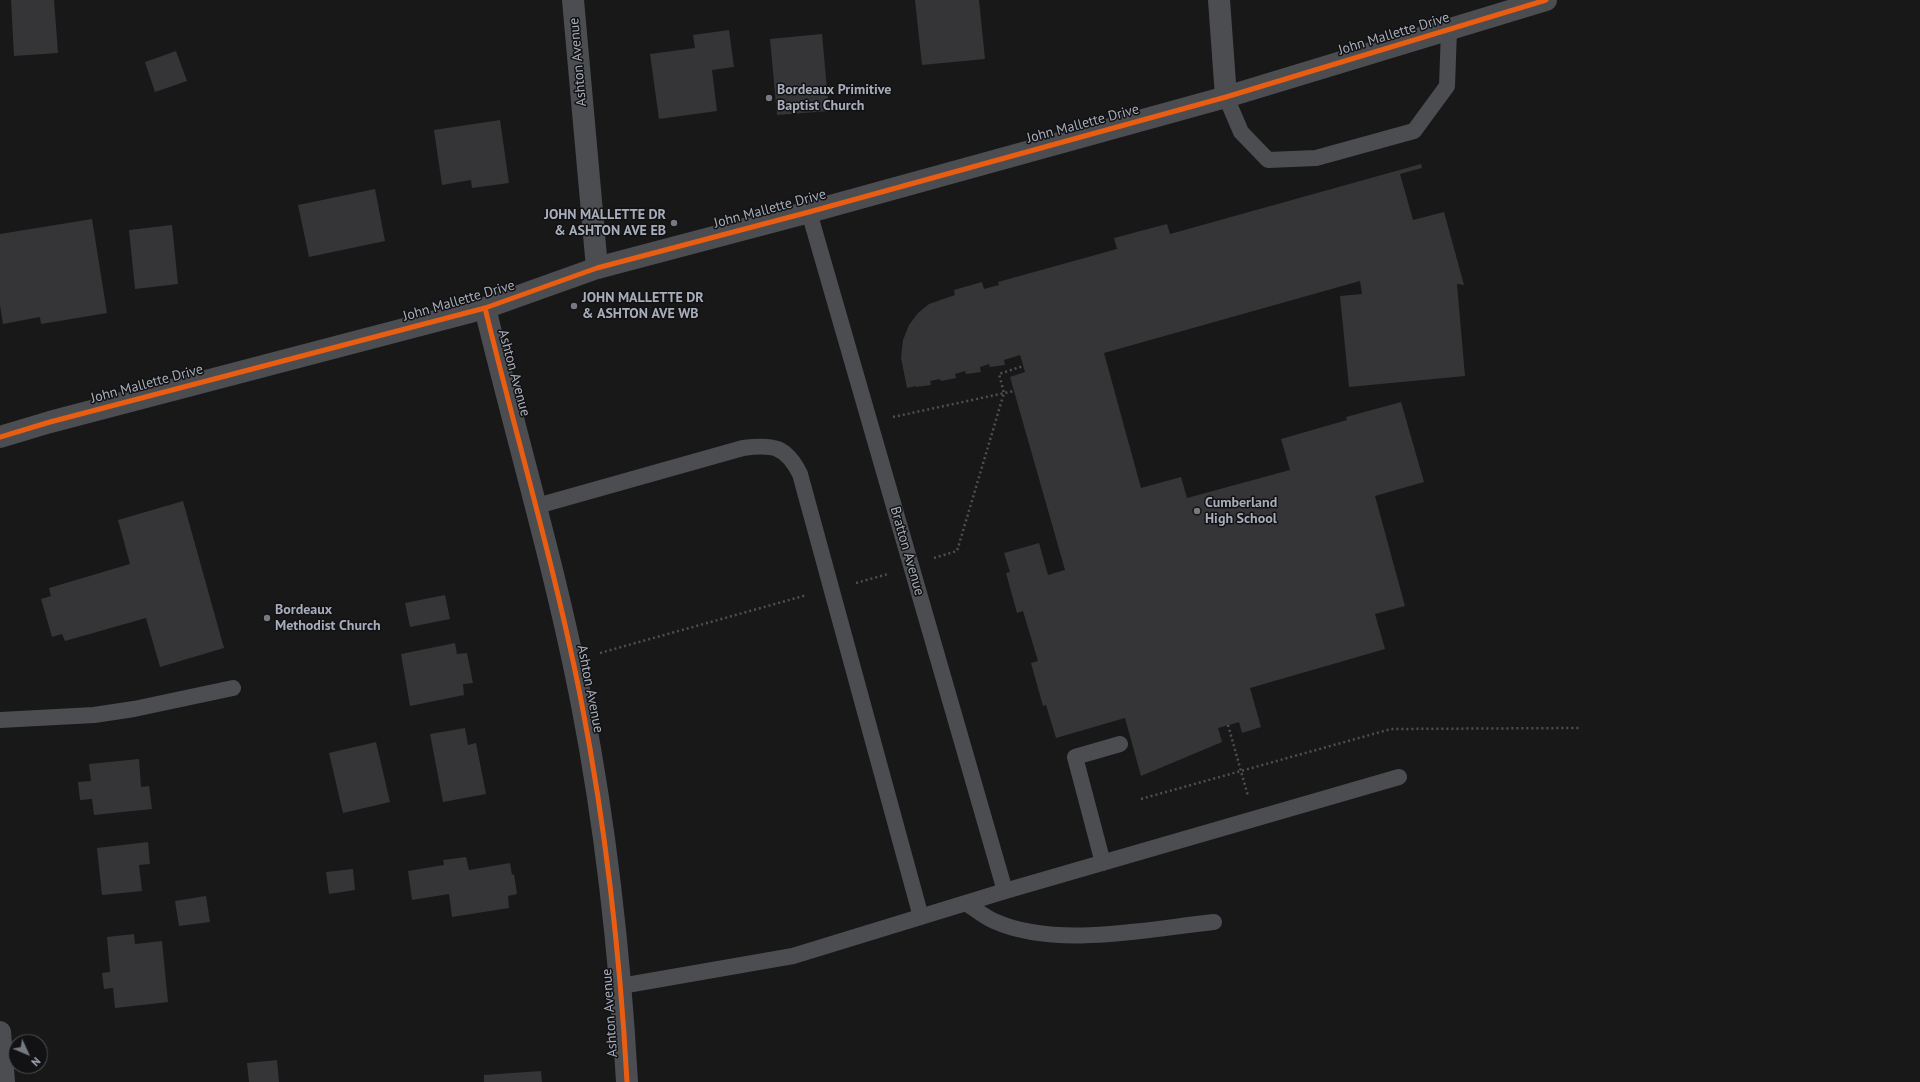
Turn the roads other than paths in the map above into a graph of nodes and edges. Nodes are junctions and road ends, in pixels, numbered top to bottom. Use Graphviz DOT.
graph roads {
  1 [pos="573,0"];
  2 [pos="1219,0"];
  3 [pos="1546,0"];
  4 [pos="1449,30"];
  5 [pos="1226,97"];
  6 [pos="809,212"];
  7 [pos="597,268"];
  8 [pos="485,308"];
  9 [pos="0,437"];
  10 [pos="537,506"];
  11 [pos="233,688"];
  12 [pos="0,720"];
  13 [pos="1120,744"];
  14 [pos="1399,777"];
  15 [pos="1103,863"];
  16 [pos="1005,891"];
  17 [pos="966,903"];
  18 [pos="920,917"];
  19 [pos="1214,922"];
  20 [pos="621,986"];
  21 [pos="0,1032"];
  22 [pos="4,1082"];
  23 [pos="627,1082"];
  1 -- 7 [label="street, Ashton Avenue"];
  2 -- 5 [label="street"];
  3 -- 4 [label="street, John Mallette Drive"];
  4 -- 5 [label="street, John Mallette Drive"];
  4 -- 5 [label="lane"];
  5 -- 6 [label="street, John Mallette Drive"];
  6 -- 7 [label="street, John Mallette Drive"];
  6 -- 16 [label="lane, Bratton Avenue"];
  7 -- 8 [label="street, John Mallette Drive"];
  8 -- 9 [label="street, John Mallette Drive"];
  8 -- 10 [label="street, Ashton Avenue"];
  10 -- 18 [label="lane"];
  10 -- 20 [label="street, Ashton Avenue"];
  11 -- 12 [label="lane"];
  13 -- 15 [label="lane"];
  14 -- 15 [label="lane"];
  15 -- 16 [label="lane"];
  16 -- 17 [label="lane"];
  17 -- 18 [label="lane"];
  17 -- 19 [label="lane"];
  18 -- 20 [label="lane"];
  20 -- 23 [label="street, Ashton Avenue"];
  21 -- 22 [label="street"];
}
